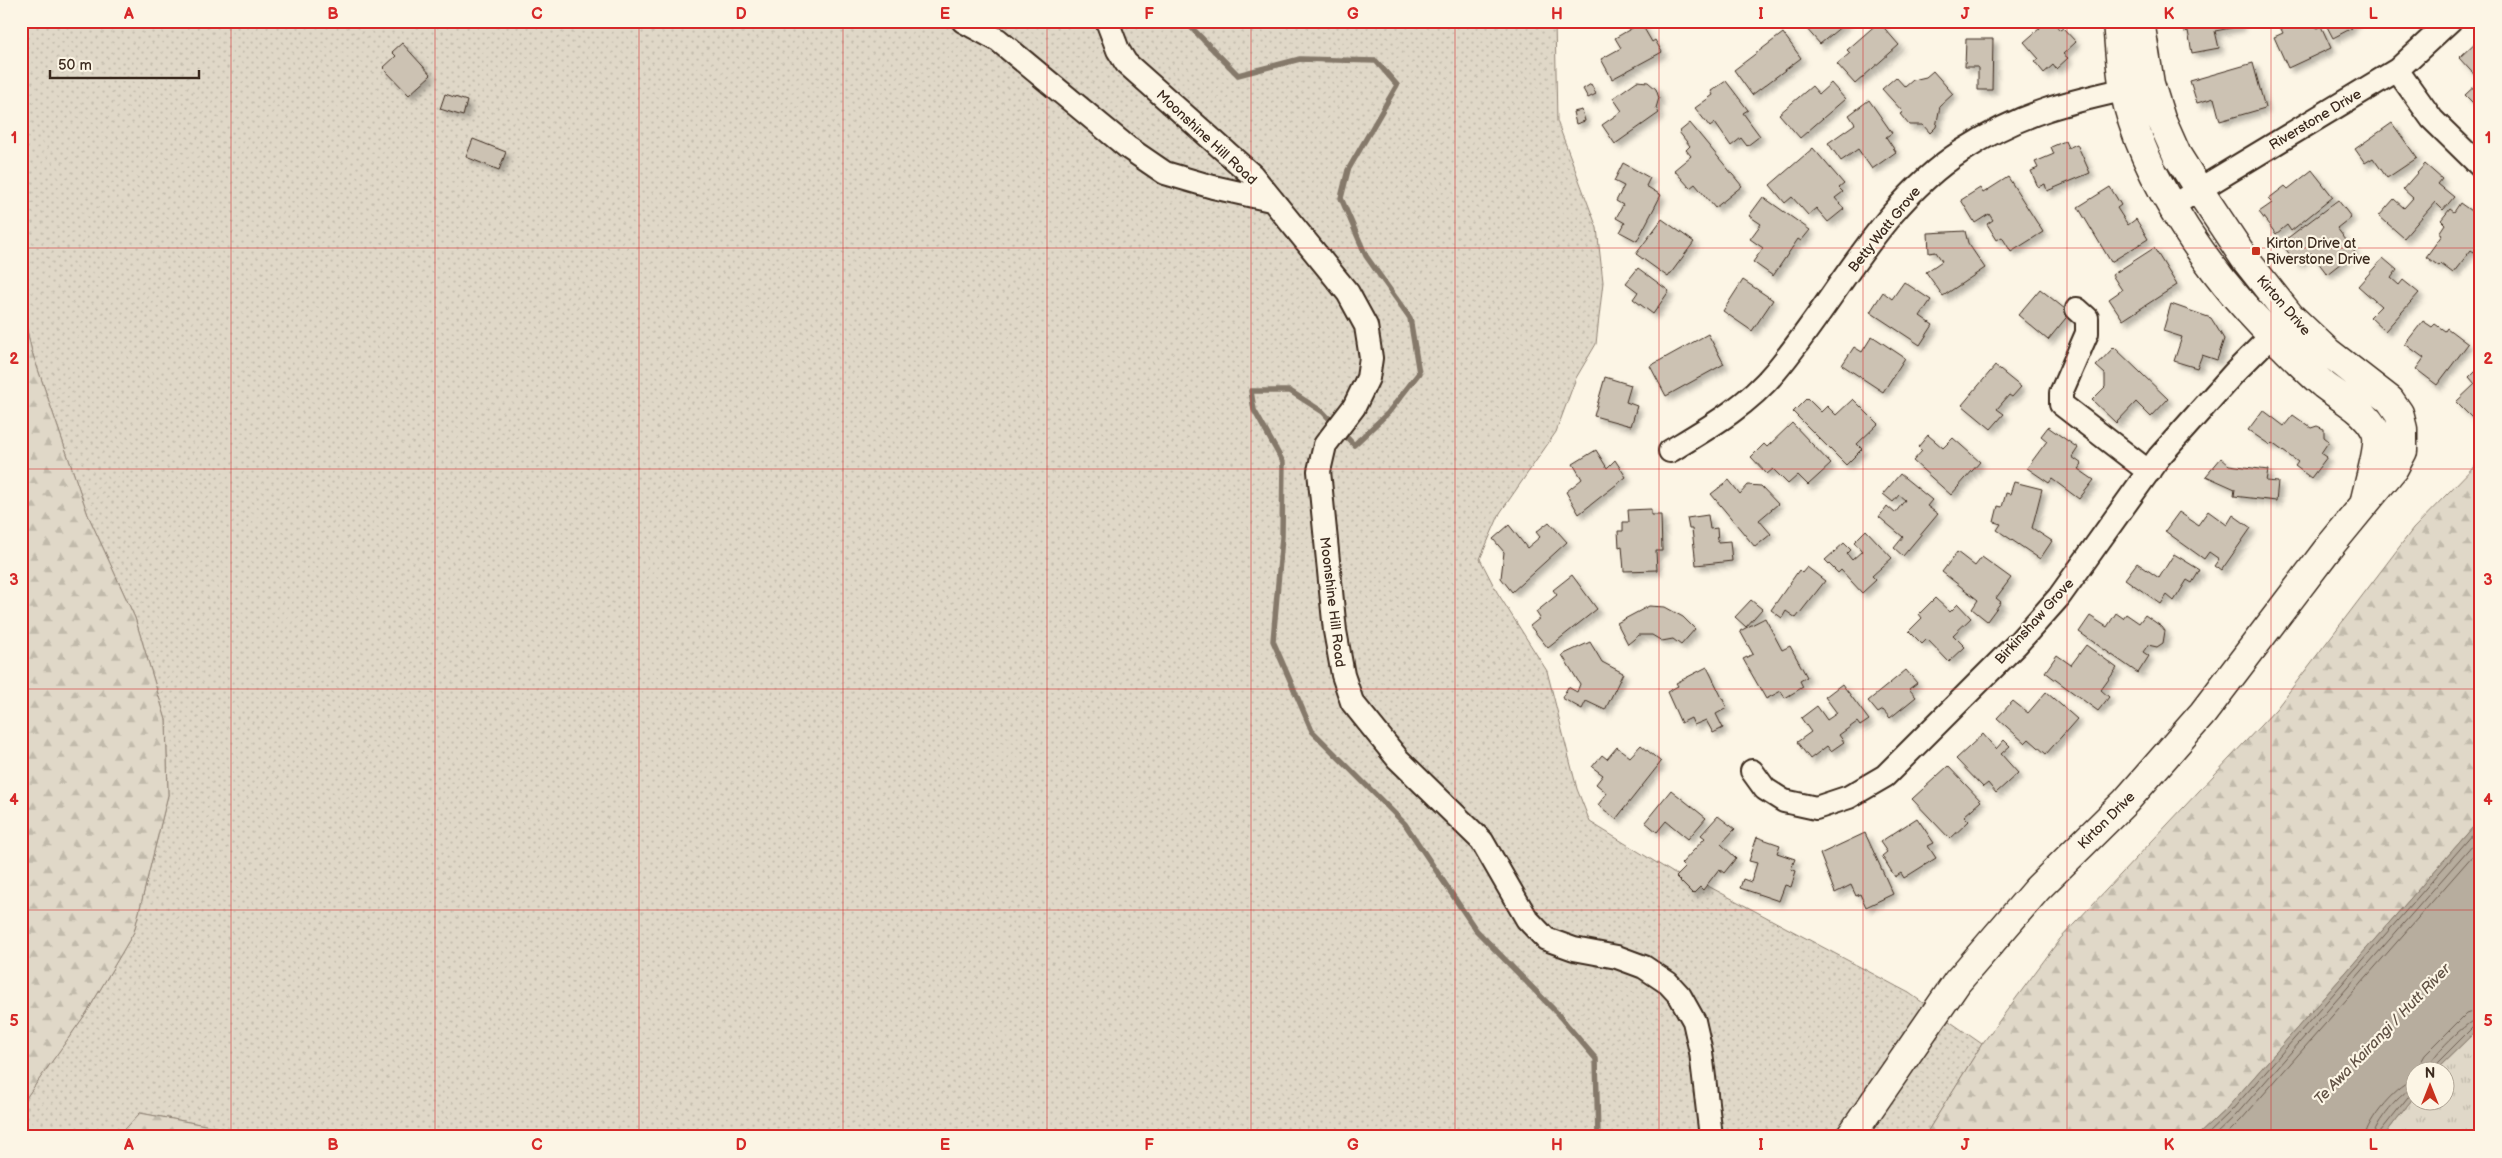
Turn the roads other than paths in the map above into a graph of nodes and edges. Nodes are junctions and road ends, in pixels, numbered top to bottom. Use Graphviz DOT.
graph roads {
  1 [pos="963,21"];
  2 [pos="1108,21"];
  3 [pos="2117,21"];
  4 [pos="2140,21"];
  5 [pos="2450,21"];
  6 [pos="2397,70"];
  7 [pos="2137,87"];
  8 [pos="2481,167"];
  9 [pos="2199,190"];
  10 [pos="1271,200"];
  11 [pos="2172,206"];
  12 [pos="2077,309"];
  13 [pos="2290,316"];
  14 [pos="2272,336"];
  15 [pos="1670,451"];
  16 [pos="2149,472"];
  17 [pos="2364,504"];
  18 [pos="1752,771"];
  19 [pos="1712,1134"];
  20 [pos="1850,1137"];
  1 -- 10 [label="street"];
  2 -- 10 [label="street, Moonshine Hill Road"];
  3 -- 7 [label="street, Kirton Drive"];
  4 -- 7 [label="street, Kirton Drive"];
  5 -- 6 [label="street, Riverstone Drive"];
  6 -- 8 [label="street"];
  6 -- 9 [label="street, Riverstone Drive"];
  7 -- 9 [label="street, Kirton Drive"];
  7 -- 11 [label="street, Kirton Drive"];
  7 -- 15 [label="street, Betty Watt Grove"];
  9 -- 11 [label="street, Riverstone Drive"];
  9 -- 13 [label="street, Kirton Drive"];
  10 -- 19 [label="street, Moonshine Hill Road"];
  11 -- 14 [label="street, Kirton Drive"];
  12 -- 16 [label="street"];
  13 -- 14 [label="street, Birkinshaw Grove"];
  13 -- 17 [label="street, Kirton Drive"];
  14 -- 16 [label="street, Birkinshaw Grove"];
  14 -- 17 [label="street, Kirton Drive"];
  16 -- 18 [label="street, Birkinshaw Grove"];
  17 -- 20 [label="street, Kirton Drive"];
}
